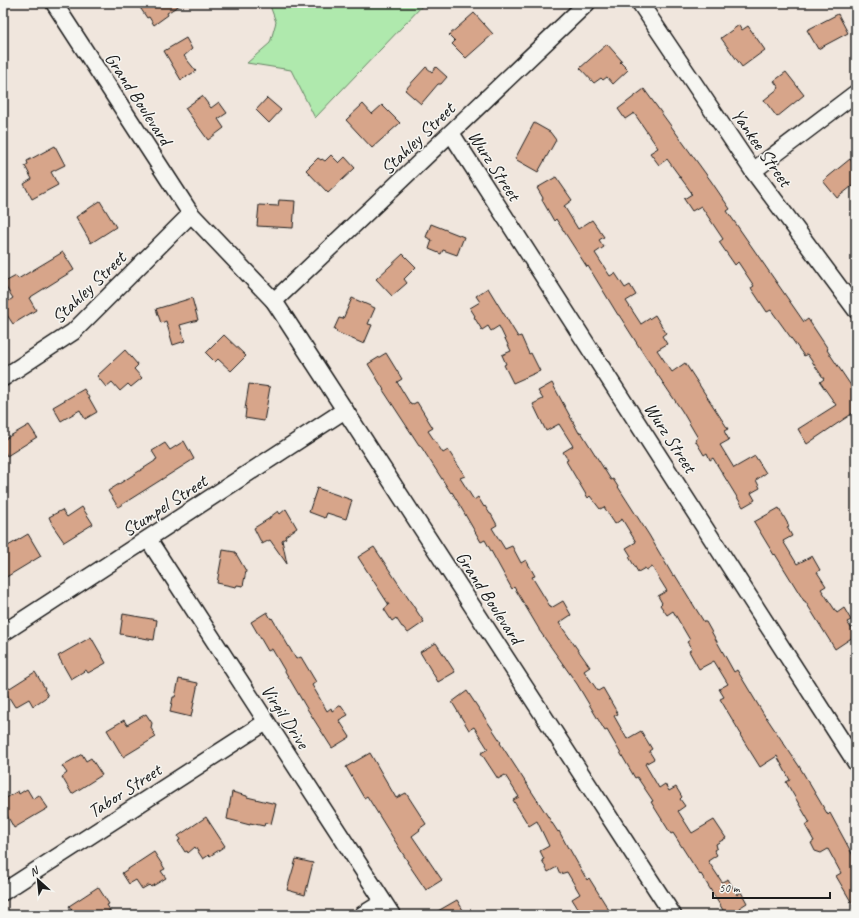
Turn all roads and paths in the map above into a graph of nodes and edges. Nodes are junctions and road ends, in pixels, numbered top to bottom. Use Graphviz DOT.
graph roads {
  1 [pos="54,3"];
  2 [pos="587,3"];
  3 [pos="640,3"];
  4 [pos="856,93"];
  5 [pos="451,133"];
  6 [pos="753,171"];
  7 [pos="190,214"];
  8 [pos="274,301"];
  9 [pos="856,310"];
  10 [pos="3,378"];
  11 [pos="345,410"];
  12 [pos="148,539"];
  13 [pos="3,633"];
  14 [pos="266,722"];
  15 [pos="856,763"];
  16 [pos="3,892"];
  17 [pos="387,908"];
  18 [pos="362,915"];
  19 [pos="673,915"];
  1 -- 7 [label="street, Grand Boulevard"];
  2 -- 5 [label="street, Stahley Street"];
  3 -- 6 [label="street, Yankee Street"];
  4 -- 6 [label="street"];
  5 -- 8 [label="street, Stahley Street"];
  5 -- 15 [label="street, Wurz Street"];
  6 -- 9 [label="street, Yankee Street"];
  7 -- 8 [label="street, Grand Boulevard"];
  7 -- 10 [label="street, Stahley Street"];
  8 -- 11 [label="street, Grand Boulevard"];
  11 -- 12 [label="street, Stumpel Street"];
  11 -- 19 [label="street, Grand Boulevard"];
  12 -- 13 [label="street, Stumpel Street"];
  12 -- 14 [label="street, Virgil Drive"];
  14 -- 16 [label="street, Tabor Street"];
  14 -- 17 [label="street, Virgil Drive"];
  17 -- 18 [label="street"];
}
